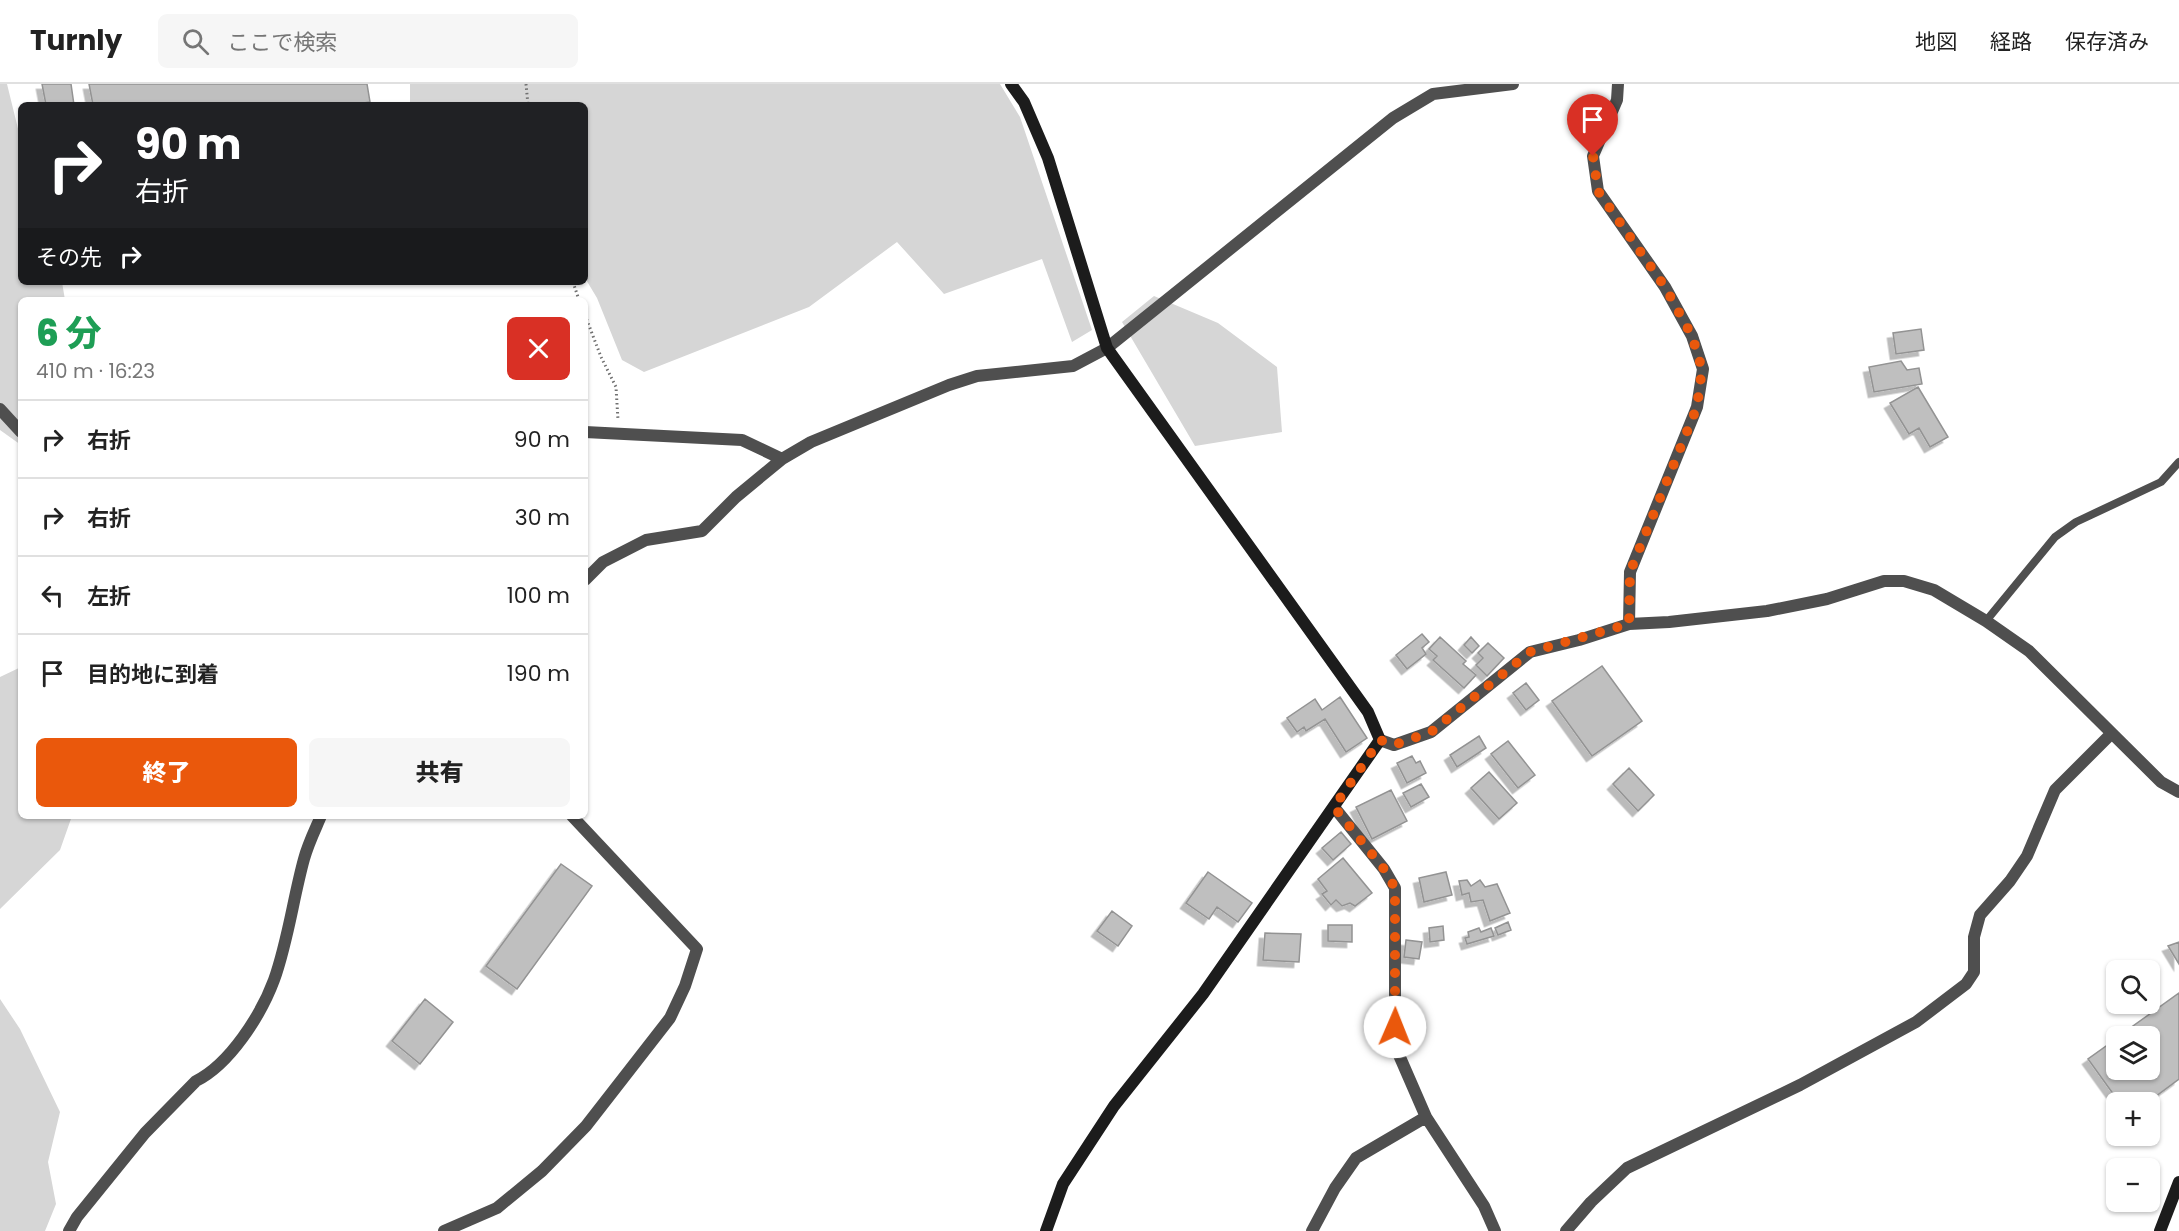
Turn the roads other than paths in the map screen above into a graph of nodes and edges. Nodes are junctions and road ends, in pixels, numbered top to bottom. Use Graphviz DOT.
graph roads {
  1 [pos="1011,84"];
  2 [pos="1513,84"];
  3 [pos="1618,84"];
  4 [pos="1107,348"];
  5 [pos="0,409"];
  6 [pos="18,429"];
  7 [pos="588,432"];
  8 [pos="782,459"];
  9 [pos="2179,462"];
  10 [pos="588,577"];
  11 [pos="1986,621"];
  12 [pos="1629,624"];
  13 [pos="2111,734"];
  14 [pos="1380,740"];
  15 [pos="2179,792"];
  16 [pos="1334,807"];
  17 [pos="320,819"];
  18 [pos="575,819"];
  19 [pos="1426,1117"];
  20 [pos="2179,1182"];
  21 [pos="69,1231"];
  22 [pos="444,1231"];
  23 [pos="1046,1231"];
  24 [pos="1312,1231"];
  25 [pos="1495,1231"];
  26 [pos="1566,1231"];
  27 [pos="2160,1231"];
  1 -- 4 [label="street"];
  2 -- 4 [label="street"];
  3 -- 12 [label="street"];
  4 -- 8 [label="street"];
  4 -- 14 [label="street"];
  5 -- 6 [label="street"];
  7 -- 8 [label="street"];
  8 -- 10 [label="street"];
  9 -- 11 [label="lane"];
  11 -- 12 [label="street"];
  11 -- 13 [label="street"];
  12 -- 14 [label="street"];
  13 -- 15 [label="street"];
  13 -- 26 [label="street"];
  14 -- 16 [label="street"];
  16 -- 19 [label="street"];
  16 -- 23 [label="street"];
  17 -- 21 [label="street"];
  18 -- 22 [label="street"];
  19 -- 24 [label="street"];
  19 -- 25 [label="street"];
  20 -- 27 [label="street"];
}
